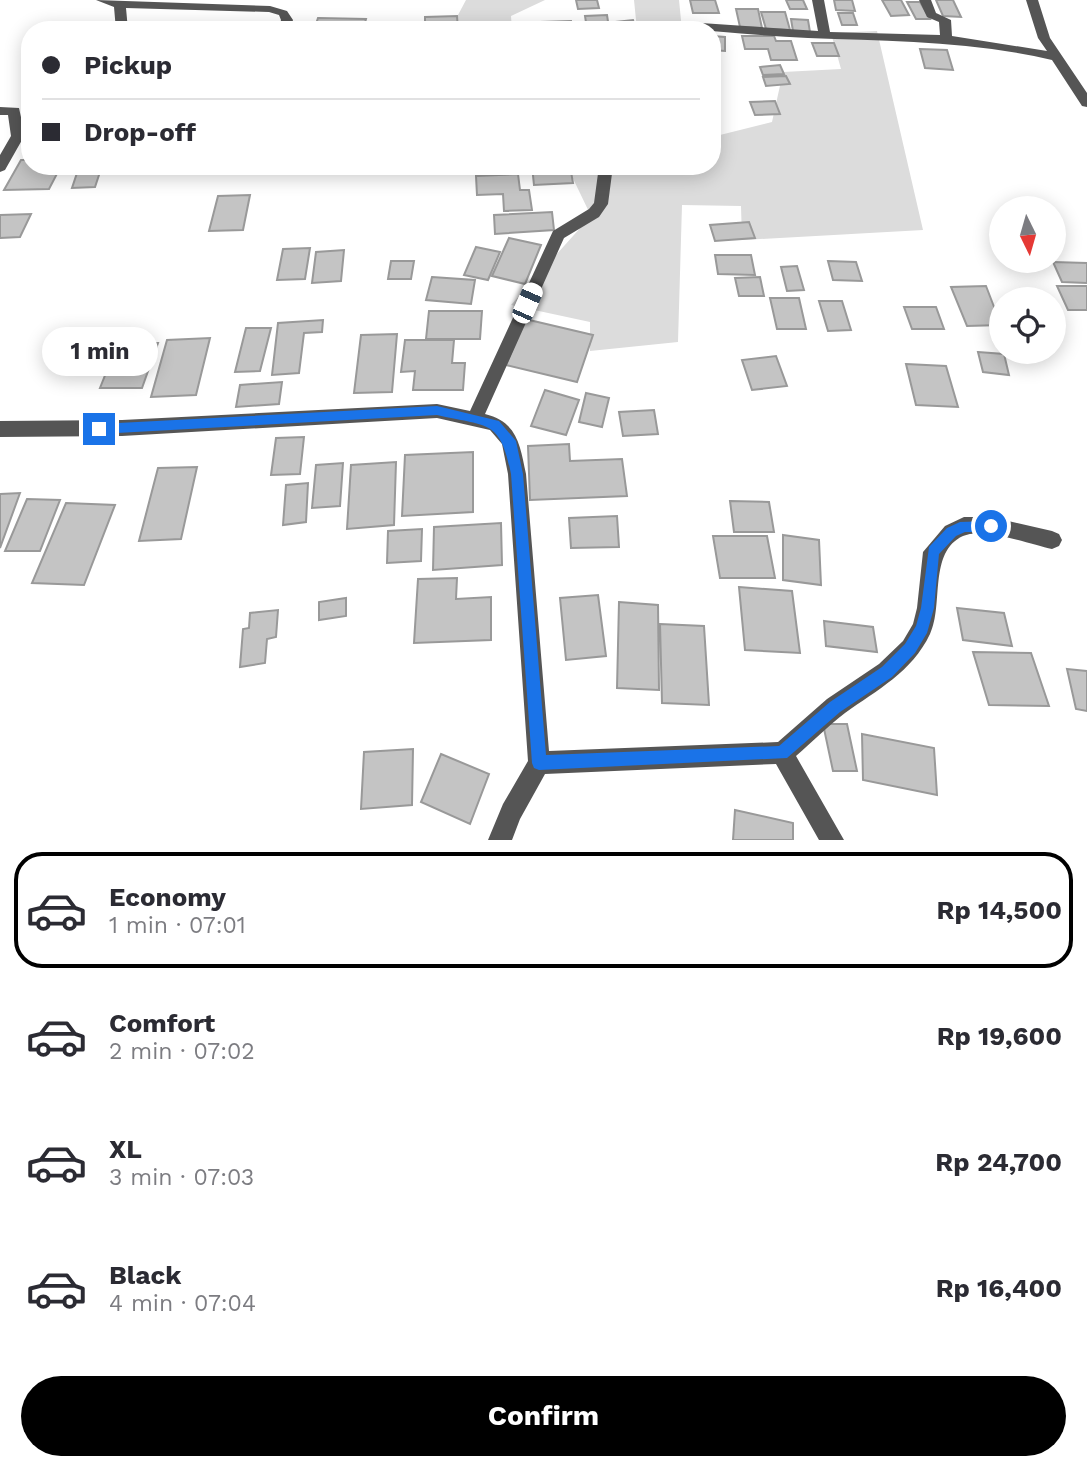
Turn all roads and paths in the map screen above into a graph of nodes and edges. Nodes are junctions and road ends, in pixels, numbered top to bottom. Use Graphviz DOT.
graph roads {
  1 [pos="102,0"];
  2 [pos="818,0"];
  3 [pos="925,0"];
  4 [pos="1032,0"];
  5 [pos="120,5"];
  6 [pos="272,5"];
  7 [pos="121,21"];
  8 [pos="287,21"];
  9 [pos="721,28"];
  10 [pos="825,35"];
  11 [pos="946,38"];
  12 [pos="1057,57"];
  13 [pos="1087,103"];
  14 [pos="0,111"];
  15 [pos="21,130"];
  16 [pos="21,139"];
  17 [pos="0,167"];
  18 [pos="605,175"];
  19 [pos="475,418"];
  20 [pos="0,429"];
  21 [pos="1052,540"];
  22 [pos="782,753"];
  23 [pos="539,763"];
  24 [pos="500,840"];
  25 [pos="832,840"];
  1 -- 5 [label="street"];
  2 -- 10 [label="street"];
  3 -- 11 [label="street"];
  4 -- 12 [label="street"];
  5 -- 6 [label="street"];
  5 -- 7 [label="street"];
  6 -- 8 [label="street"];
  9 -- 10 [label="street"];
  10 -- 11 [label="street"];
  11 -- 12 [label="street"];
  12 -- 13 [label="street"];
  14 -- 15 [label="street"];
  16 -- 17 [label="street"];
  18 -- 19 [label="street"];
  19 -- 20 [label="street"];
  19 -- 23 [label="street"];
  21 -- 22 [label="street"];
  22 -- 23 [label="street"];
  22 -- 25 [label="street"];
  23 -- 24 [label="street"];
}
